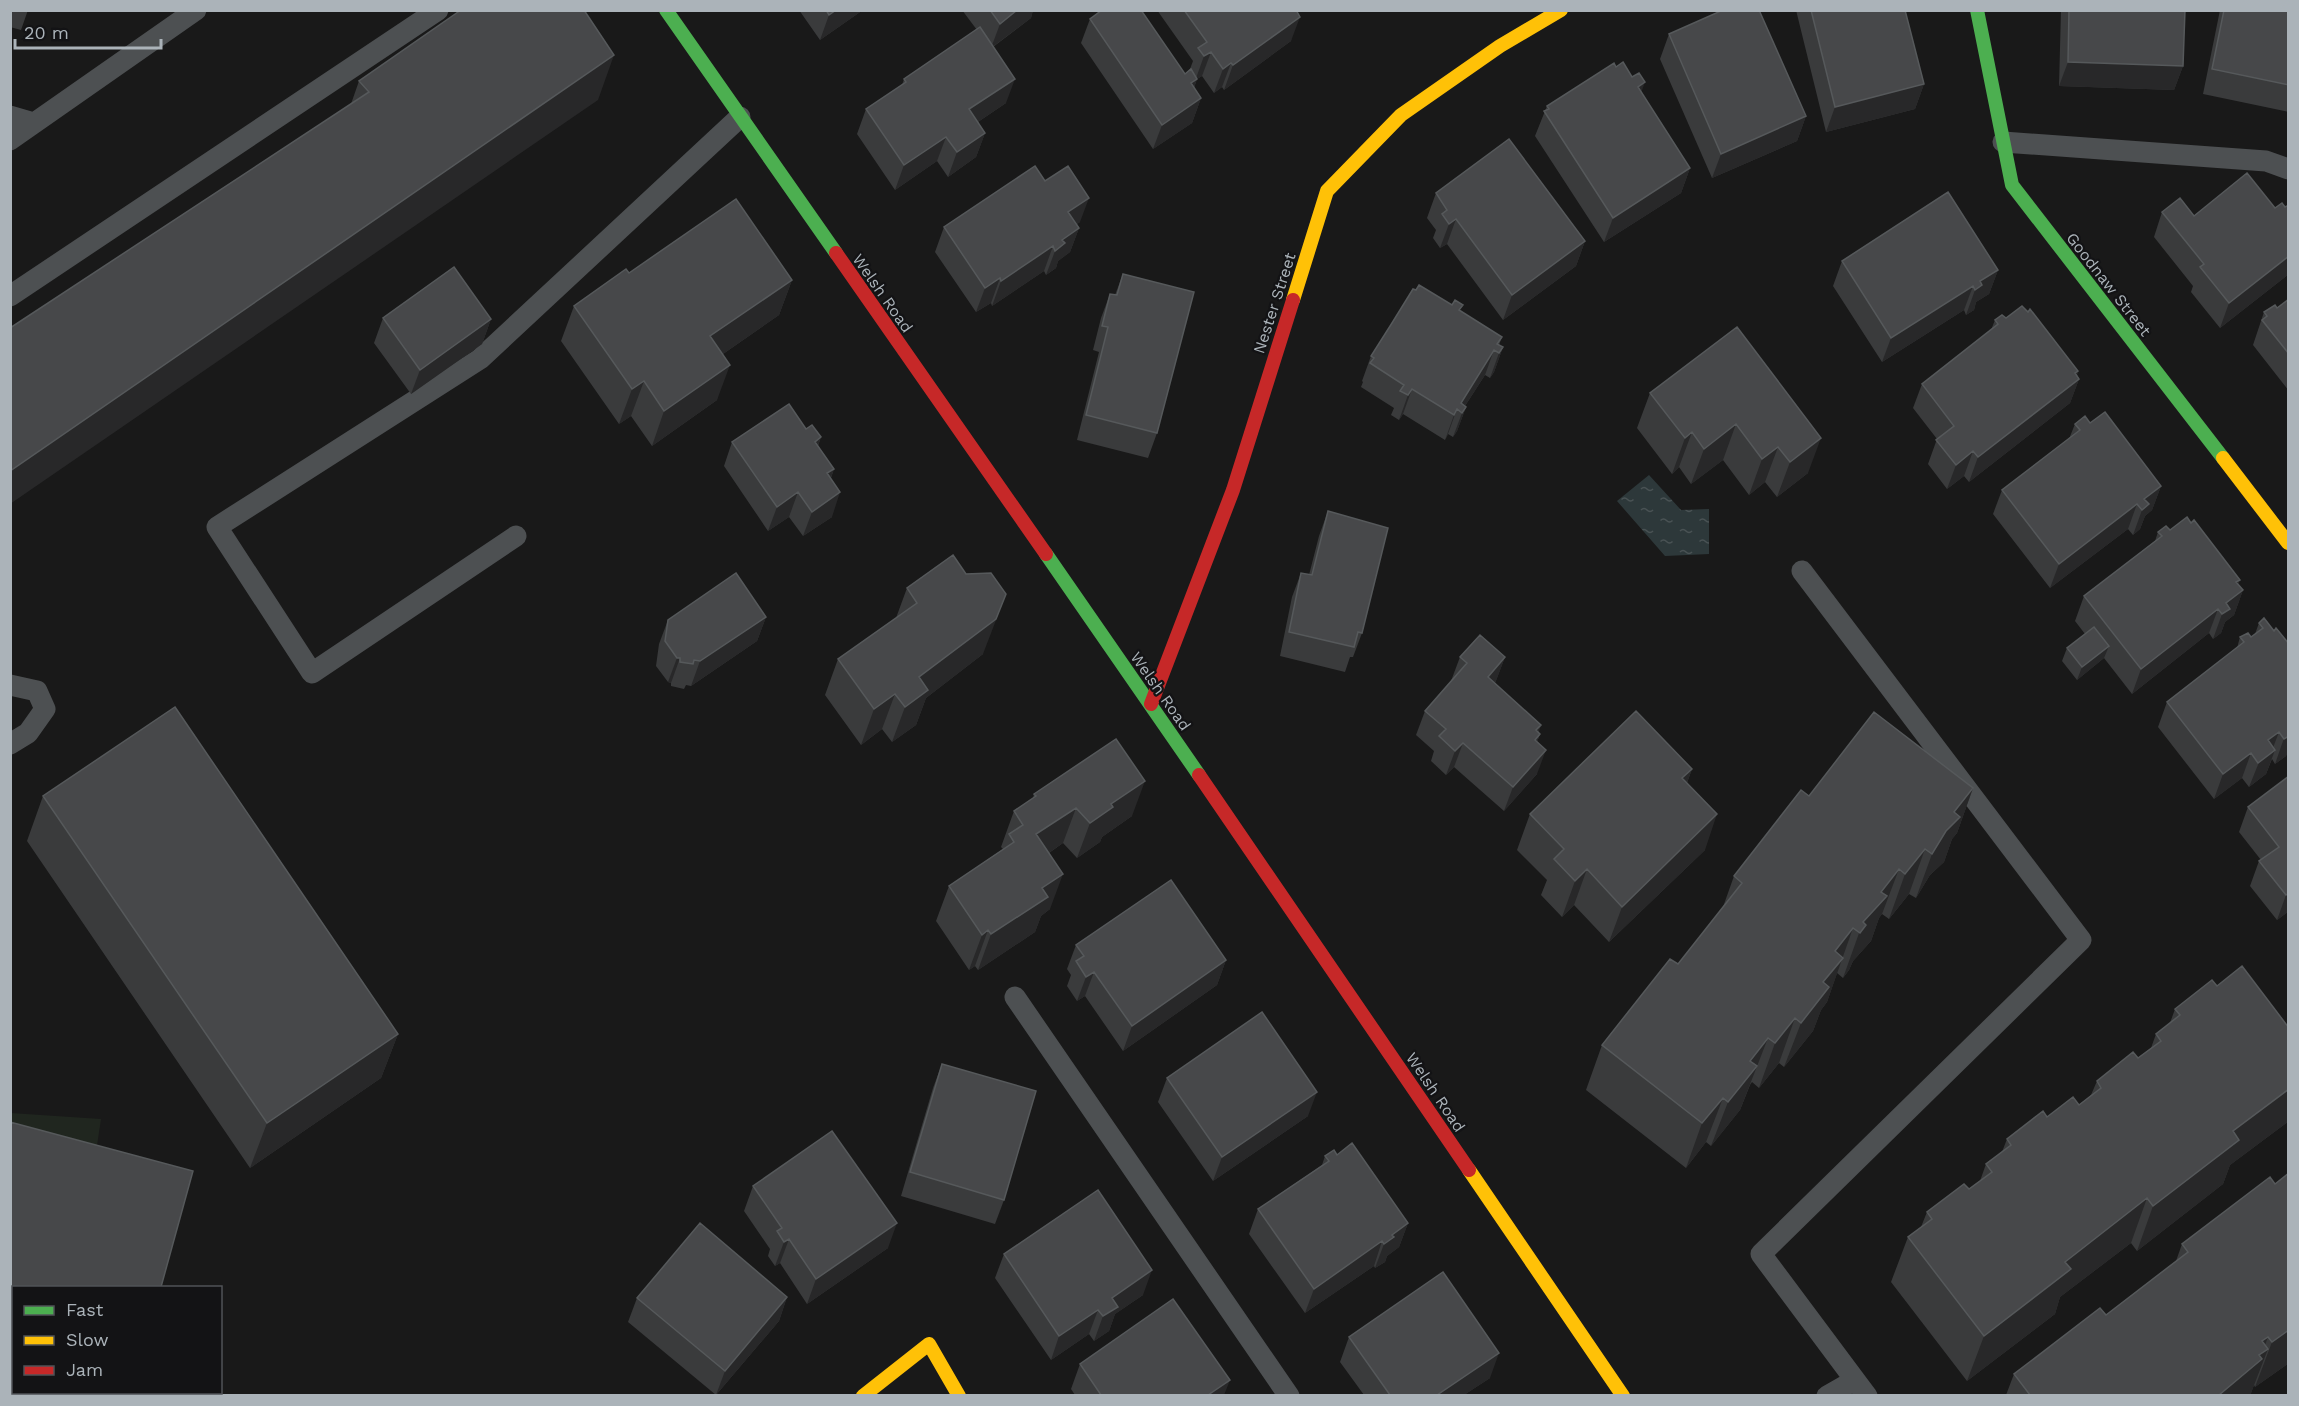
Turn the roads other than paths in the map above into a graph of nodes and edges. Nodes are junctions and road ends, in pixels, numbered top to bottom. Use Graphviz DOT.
graph roads {
  1 [pos="196,10"];
  2 [pos="438,10"];
  3 [pos="666,10"];
  4 [pos="1561,10"];
  5 [pos="1977,10"];
  6 [pos="10,116"];
  7 [pos="740,117"];
  8 [pos="34,123"];
  9 [pos="10,140"];
  10 [pos="2003,142"];
  11 [pos="2289,169"];
  12 [pos="10,296"];
  13 [pos="516,536"];
  14 [pos="2289,543"];
  15 [pos="1802,571"];
  16 [pos="10,685"];
  17 [pos="1151,704"];
  18 [pos="10,744"];
  19 [pos="1015,997"];
  20 [pos="1861,1388"];
  21 [pos="863,1395"];
  22 [pos="959,1395"];
  23 [pos="1289,1395"];
  24 [pos="1623,1395"];
  25 [pos="1827,1395"];
  1 -- 8 [label="lane"];
  2 -- 12 [label="lane"];
  3 -- 7 [label="main road, Welsh Road"];
  4 -- 17 [label="main road, Nester Street"];
  5 -- 10 [label="main road, Goodnaw Street"];
  6 -- 8 [label="lane"];
  7 -- 13 [label="lane"];
  7 -- 17 [label="main road, Welsh Road"];
  8 -- 9 [label="lane"];
  10 -- 11 [label="lane"];
  10 -- 14 [label="main road, Goodnaw Street"];
  15 -- 20 [label="lane"];
  16 -- 18 [label="lane"];
  17 -- 24 [label="main road, Welsh Road"];
  19 -- 23 [label="lane"];
  20 -- 25 [label="lane"];
  21 -- 22 [label="main road"];
}
